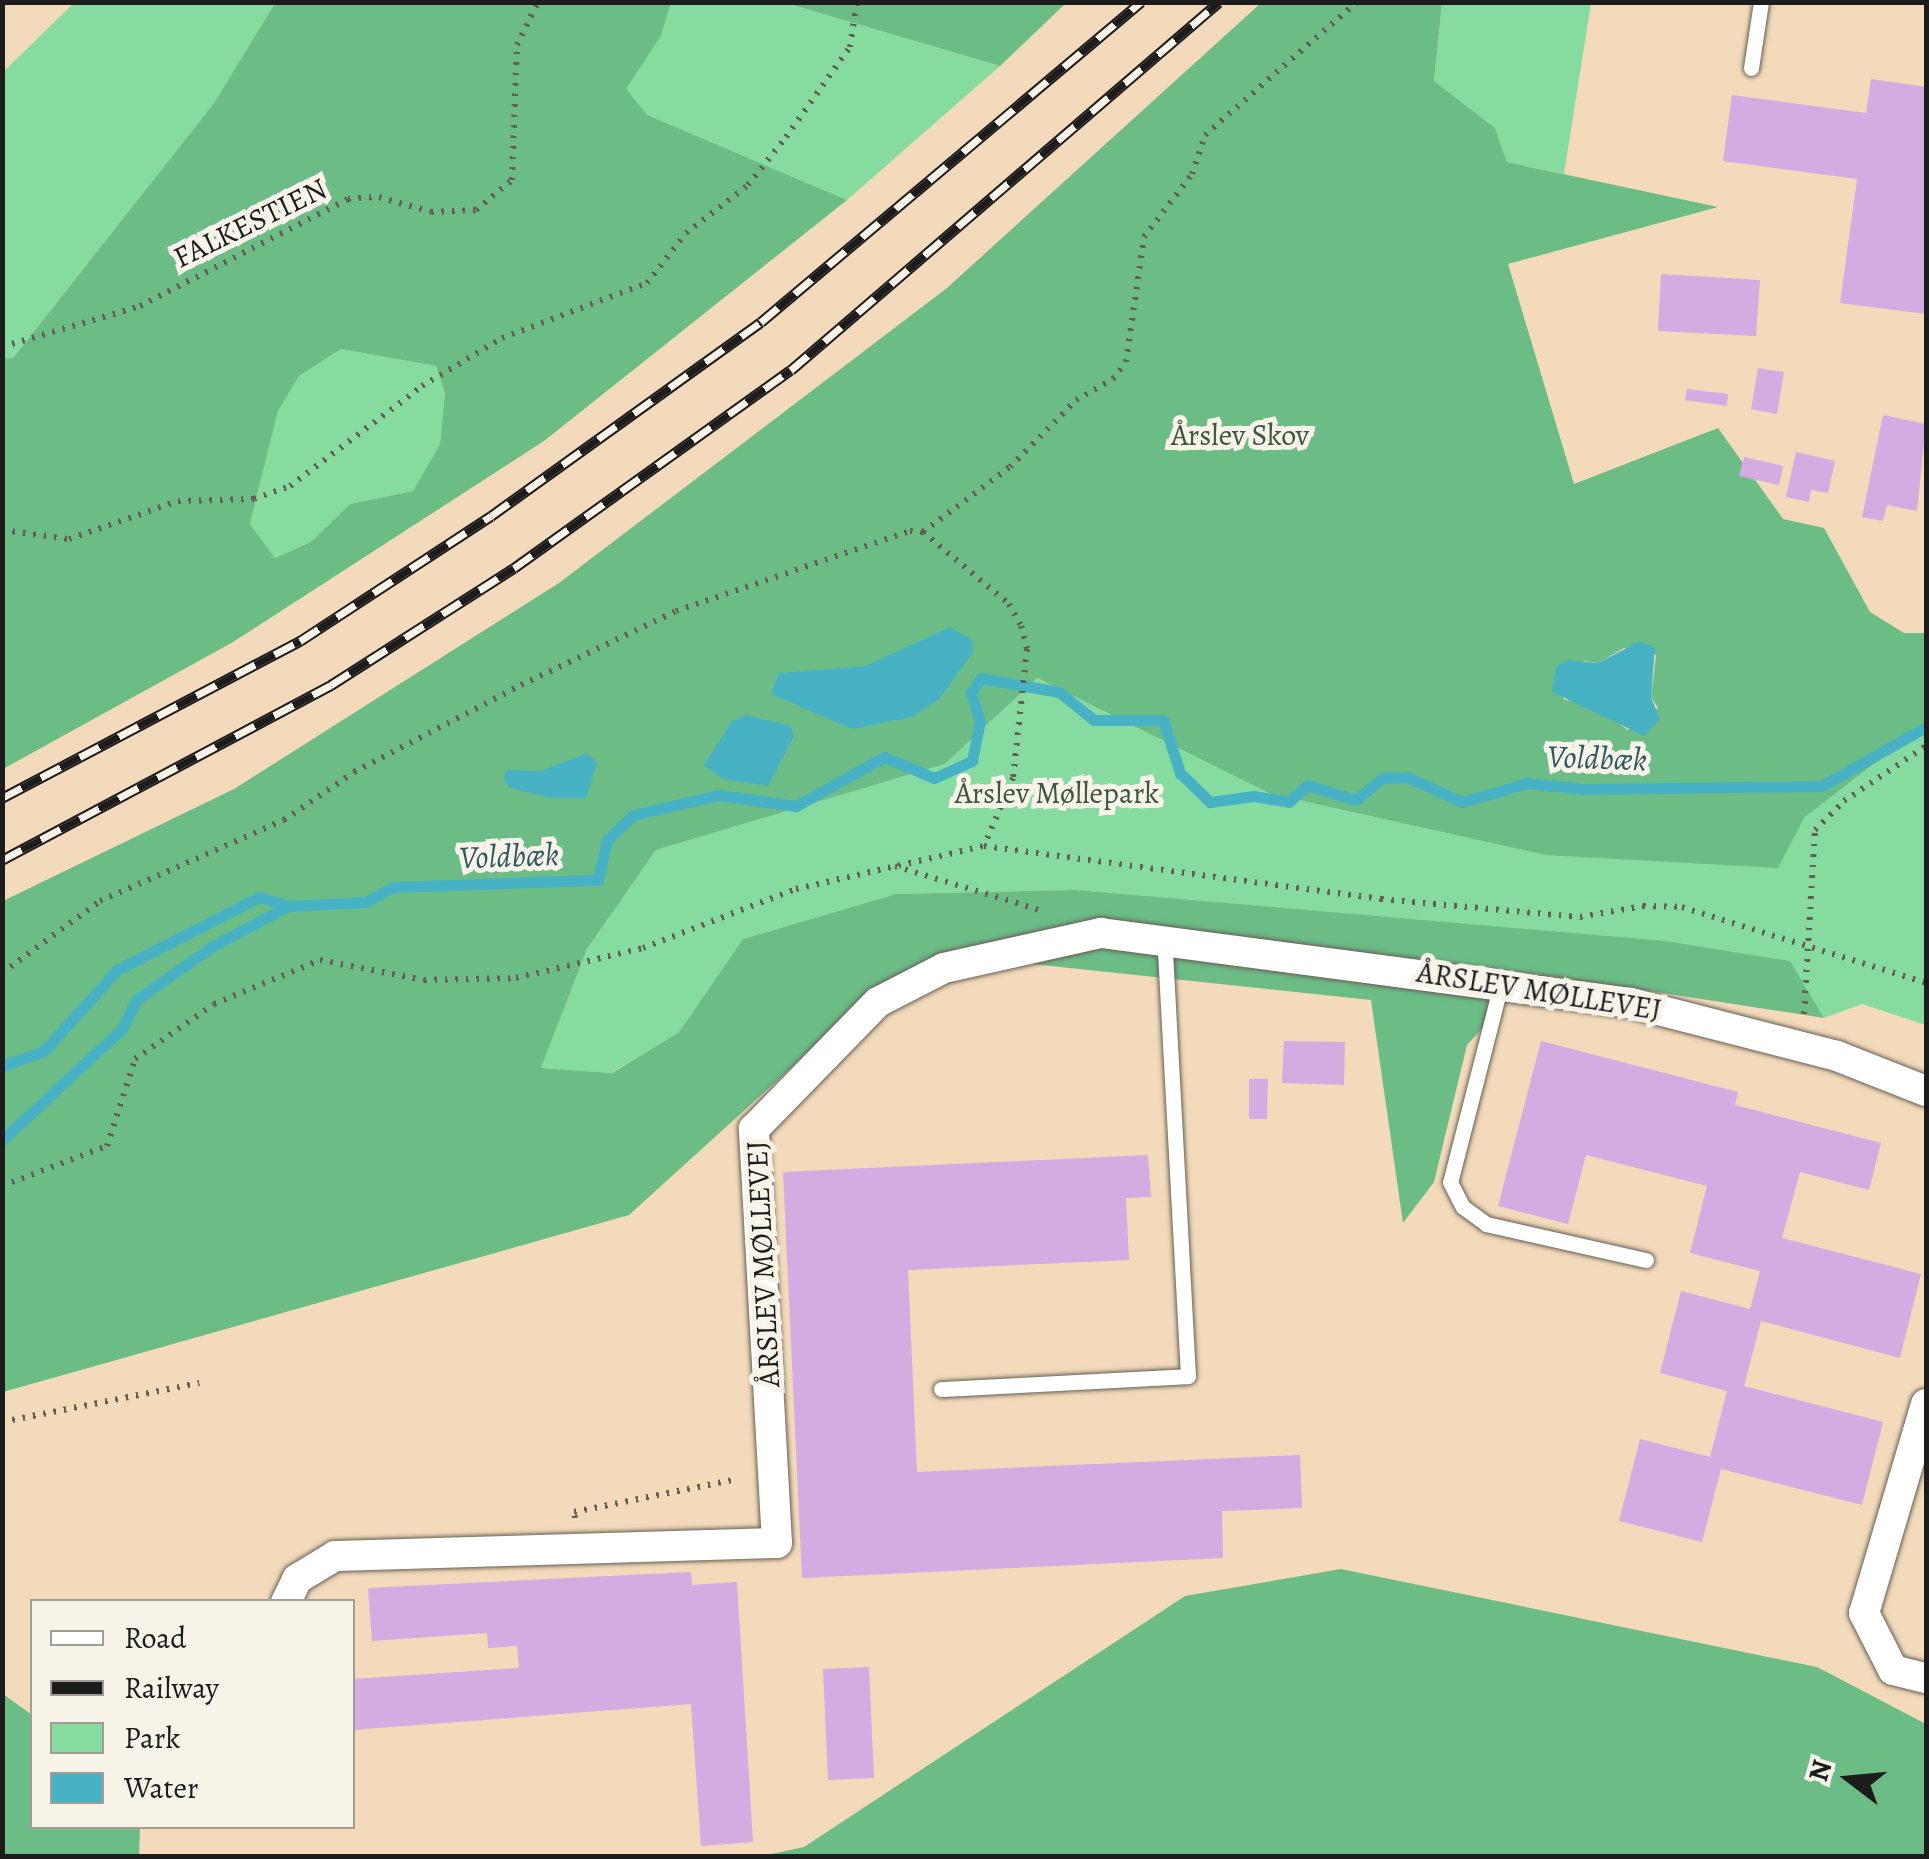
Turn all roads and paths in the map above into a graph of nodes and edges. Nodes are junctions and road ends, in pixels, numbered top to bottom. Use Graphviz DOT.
graph roads {
  1 [pos="538,2"];
  2 [pos="857,2"];
  3 [pos="1357,2"];
  4 [pos="1761,2"];
  5 [pos="1751,68"];
  6 [pos="2,346"];
  7 [pos="2,530"];
  8 [pos="924,532"];
  9 [pos="1926,746"];
  10 [pos="984,846"];
  11 [pos="894,865"];
  12 [pos="1101,932"];
  13 [pos="1166,945"];
  14 [pos="1811,950"];
  15 [pos="2,973"];
  16 [pos="1926,982"];
  17 [pos="1500,984"];
  18 [pos="1798,1044"];
  19 [pos="1926,1091"];
  20 [pos="2,1186"];
  21 [pos="1646,1260"];
  22 [pos="200,1383"];
  23 [pos="941,1389"];
  24 [pos="1926,1404"];
  25 [pos="2,1422"];
  26 [pos="733,1480"];
  27 [pos="577,1549"];
  28 [pos="287,1599"];
  29 [pos="1926,1678"];
  1 -- 6 [label="path, FALKESTIEN"];
  2 -- 7 [label="path"];
  3 -- 8 [label="path"];
  4 -- 5 [label="lane"];
  8 -- 10 [label="path"];
  8 -- 15 [label="path"];
  9 -- 14 [label="path"];
  10 -- 11 [label="path"];
  10 -- 14 [label="path"];
  11 -- 12 [label="path"];
  11 -- 20 [label="path"];
  12 -- 13 [label="street, ÅRSLEV MØLLEVEJ"];
  12 -- 27 [label="street, ÅRSLEV MØLLEVEJ"];
  13 -- 17 [label="street, ÅRSLEV MØLLEVEJ"];
  13 -- 23 [label="lane"];
  14 -- 16 [label="path"];
  14 -- 18 [label="path"];
  17 -- 18 [label="street, ÅRSLEV MØLLEVEJ"];
  17 -- 21 [label="lane"];
  18 -- 19 [label="street, ÅRSLEV MØLLEVEJ"];
  22 -- 25 [label="path"];
  24 -- 29 [label="street"];
  26 -- 27 [label="path"];
  27 -- 28 [label="street, ÅRSLEV MØLLEVEJ"];
}
